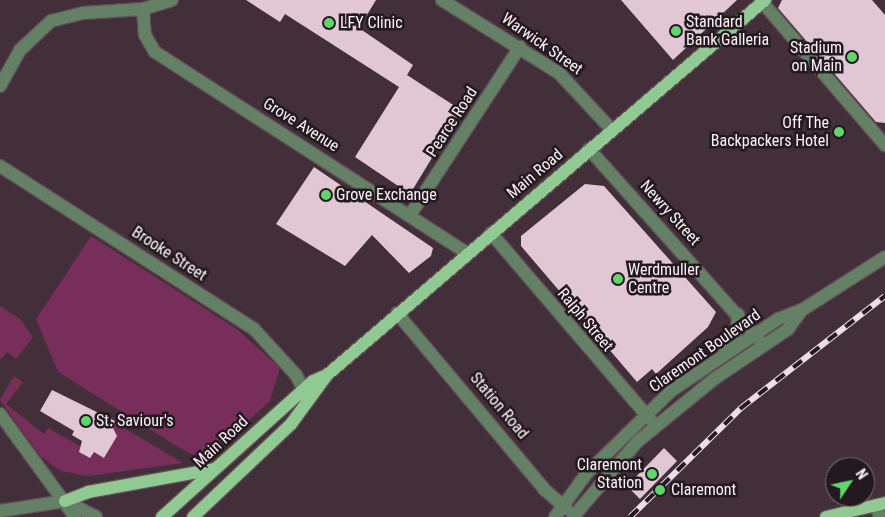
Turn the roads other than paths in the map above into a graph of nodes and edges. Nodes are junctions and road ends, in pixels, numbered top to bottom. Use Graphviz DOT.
graph roads {
  1 [pos="172,0"];
  2 [pos="442,0"];
  3 [pos="764,1"];
  4 [pos="143,9"];
  5 [pos="520,47"];
  6 [pos="0,86"];
  7 [pos="612,130"];
  8 [pos="885,145"];
  9 [pos="589,149"];
  10 [pos="0,166"];
  11 [pos="410,215"];
  12 [pos="491,233"];
  13 [pos="467,253"];
  14 [pos="885,258"];
  15 [pos="802,310"];
  16 [pos="397,313"];
  17 [pos="738,314"];
  18 [pos="755,334"];
  19 [pos="764,346"];
  20 [pos="724,354"];
  21 [pos="327,375"];
  22 [pos="304,389"];
  23 [pos="310,401"];
  24 [pos="0,414"];
  25 [pos="645,414"];
  26 [pos="656,426"];
  27 [pos="215,469"];
  28 [pos="65,501"];
  29 [pos="880,508"];
  30 [pos="0,511"];
  31 [pos="558,512"];
  32 [pos="577,512"];
  33 [pos="75,517"];
  34 [pos="96,517"];
  35 [pos="162,517"];
  36 [pos="193,517"];
  37 [pos="826,517"];
  1 -- 4 [label="street"];
  2 -- 5 [label="street, Warwick Street"];
  3 -- 7 [label="main road, Main Road"];
  3 -- 8 [label="street"];
  4 -- 6 [label="street"];
  4 -- 11 [label="street, Grove Avenue"];
  5 -- 7 [label="street, Warwick Street"];
  5 -- 11 [label="street, Pearce Road"];
  7 -- 9 [label="main road, Main Road"];
  9 -- 12 [label="main road, Main Road"];
  9 -- 17 [label="street, Newry Street"];
  10 -- 22 [label="street, Brooke Street"];
  11 -- 13 [label="street, Grove Avenue"];
  12 -- 13 [label="main road, Main Road"];
  12 -- 25 [label="street, Ralph Street"];
  13 -- 16 [label="main road, Main Road"];
  14 -- 15 [label="street, Claremont Boulevard"];
  15 -- 18 [label="street, Claremont Boulevard"];
  15 -- 19 [label="street, Claremont Boulevard"];
  16 -- 21 [label="main road, Main Road"];
  16 -- 31 [label="street, Station Road"];
  17 -- 18 [label="street, Newry Street"];
  17 -- 20 [label="street"];
  18 -- 19 [label="street, Newry Street"];
  18 -- 20 [label="street, Claremont Boulevard"];
  19 -- 26 [label="street, Claremont Boulevard"];
  20 -- 25 [label="street, Claremont Boulevard"];
  21 -- 22 [label="main road, Main Road"];
  21 -- 23 [label="main road, Main Road"];
  22 -- 23 [label="street, Brooke Street"];
  22 -- 27 [label="main road, Main Road"];
  23 -- 36 [label="main road, Main Road"];
  24 -- 28 [label="street"];
  25 -- 26 [label="street, Ralph Street"];
  25 -- 31 [label="street, Claremont Boulevard"];
  26 -- 32 [label="street, Claremont Boulevard"];
  27 -- 28 [label="main road"];
  27 -- 35 [label="main road, Main Road"];
  28 -- 30 [label="street"];
  28 -- 33 [label="street"];
  28 -- 34 [label="street"];
  29 -- 37 [label="main road"];
  31 -- 32 [label="street"];
}
